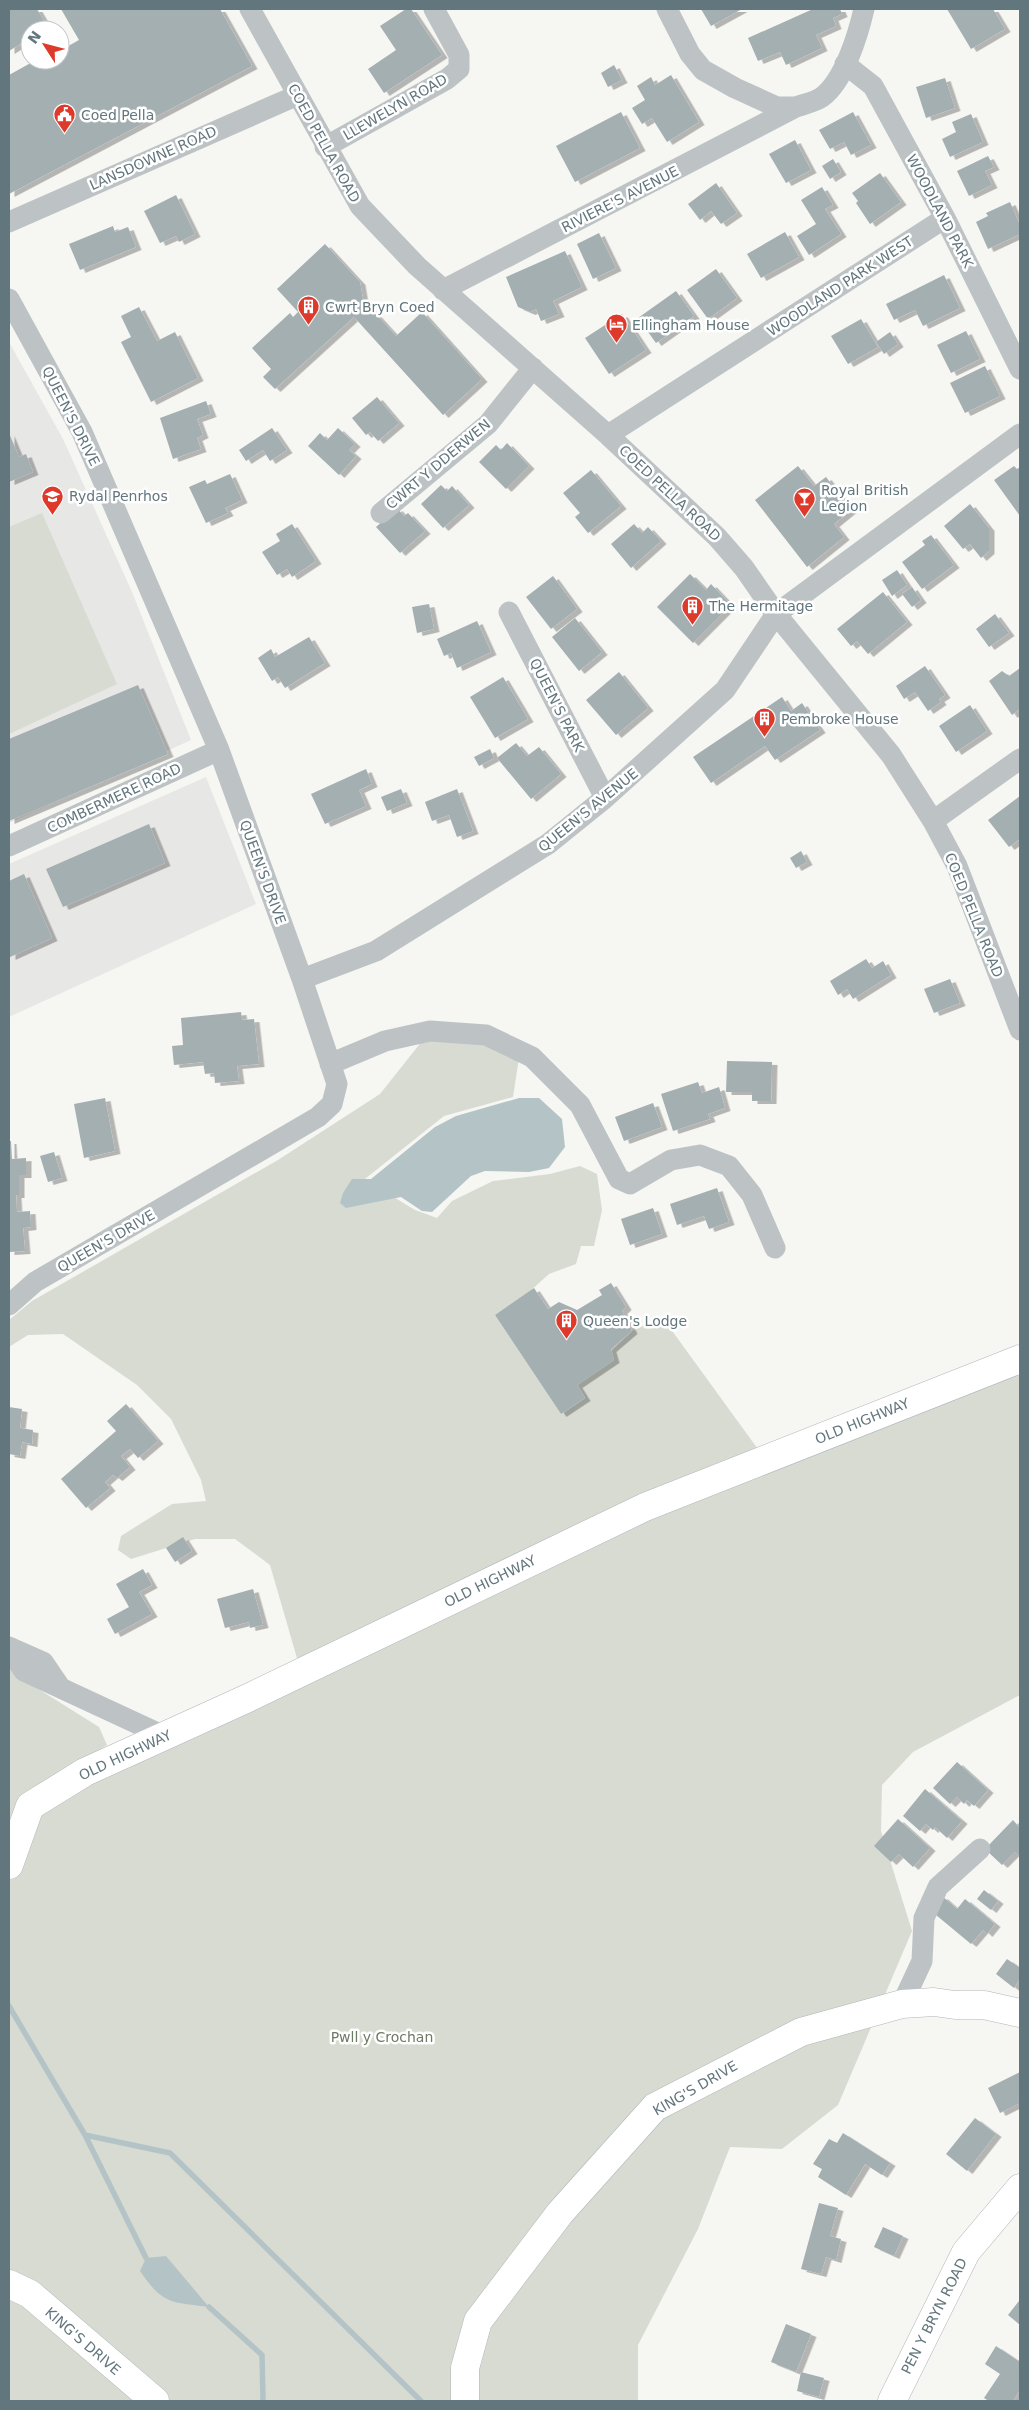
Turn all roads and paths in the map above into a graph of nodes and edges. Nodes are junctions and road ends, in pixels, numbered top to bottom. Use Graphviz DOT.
graph roads {
  1 [pos="250,9"];
  2 [pos="434,9"];
  3 [pos="668,9"];
  4 [pos="864,9"];
  5 [pos="846,64"];
  6 [pos="298,95"];
  7 [pos="796,107"];
  8 [pos="325,147"];
  9 [pos="945,218"];
  10 [pos="9,222"];
  11 [pos="443,290"];
  12 [pos="9,299"];
  13 [pos="533,368"];
  14 [pos="1020,369"];
  15 [pos="1020,434"];
  16 [pos="608,435"];
  17 [pos="381,513"];
  18 [pos="509,612"];
  19 [pos="776,614"];
  20 [pos="219,750"];
  21 [pos="1020,759"];
  22 [pos="605,798"];
  23 [pos="933,821"];
  24 [pos="9,846"];
  25 [pos="302,979"];
  26 [pos="1020,1030"];
  27 [pos="330,1064"];
  28 [pos="776,1248"];
  29 [pos="9,1305"];
  30 [pos="1020,1358"];
  31 [pos="9,1648"];
  32 [pos="164,1736"];
  33 [pos="980,1849"];
  34 [pos="9,1865"];
  35 [pos="902,2004"];
  36 [pos="1020,2013"];
  37 [pos="1020,2188"];
  38 [pos="9,2284"];
  39 [pos="155,2401"];
  40 [pos="465,2401"];
  41 [pos="892,2401"];
  1 -- 6 [label="street, COED PELLA ROAD"];
  2 -- 8 [label="street, LLEWELYN ROAD"];
  3 -- 7 [label="street"];
  4 -- 5 [label="street, RIVIERE'S AVENUE"];
  5 -- 7 [label="street, RIVIERE'S AVENUE"];
  5 -- 9 [label="street, WOODLAND PARK"];
  6 -- 8 [label="street, COED PELLA ROAD"];
  6 -- 10 [label="street, LANSDOWNE ROAD"];
  7 -- 11 [label="street, RIVIERE'S AVENUE"];
  8 -- 11 [label="street, COED PELLA ROAD"];
  9 -- 14 [label="street, WOODLAND PARK"];
  9 -- 16 [label="street, WOODLAND PARK WEST"];
  11 -- 13 [label="street, COED PELLA ROAD"];
  12 -- 20 [label="street, QUEEN'S DRIVE"];
  13 -- 16 [label="street, COED PELLA ROAD"];
  13 -- 17 [label="street, CWRT Y DDERWEN"];
  15 -- 19 [label="street, QUEEN'S AVENUE"];
  16 -- 19 [label="street, COED PELLA ROAD"];
  18 -- 22 [label="street, QUEEN'S PARK"];
  19 -- 22 [label="street, QUEEN'S AVENUE"];
  19 -- 23 [label="street, COED PELLA ROAD"];
  20 -- 24 [label="street, COMBERMERE ROAD"];
  20 -- 25 [label="street, QUEEN'S DRIVE"];
  21 -- 23 [label="street"];
  22 -- 25 [label="street, QUEEN'S AVENUE"];
  23 -- 26 [label="street, COED PELLA ROAD"];
  25 -- 27 [label="street, QUEEN'S DRIVE"];
  27 -- 28 [label="street"];
  27 -- 29 [label="street, QUEEN'S DRIVE"];
  30 -- 32 [label="main road, OLD HIGHWAY"];
  31 -- 32 [label="street"];
  32 -- 34 [label="main road, OLD HIGHWAY"];
  33 -- 35 [label="street"];
  35 -- 36 [label="main road, KING'S DRIVE"];
  35 -- 40 [label="main road, KING'S DRIVE"];
  37 -- 41 [label="main road, PEN Y BRYN ROAD"];
  38 -- 39 [label="main road, KING'S DRIVE"];
}
